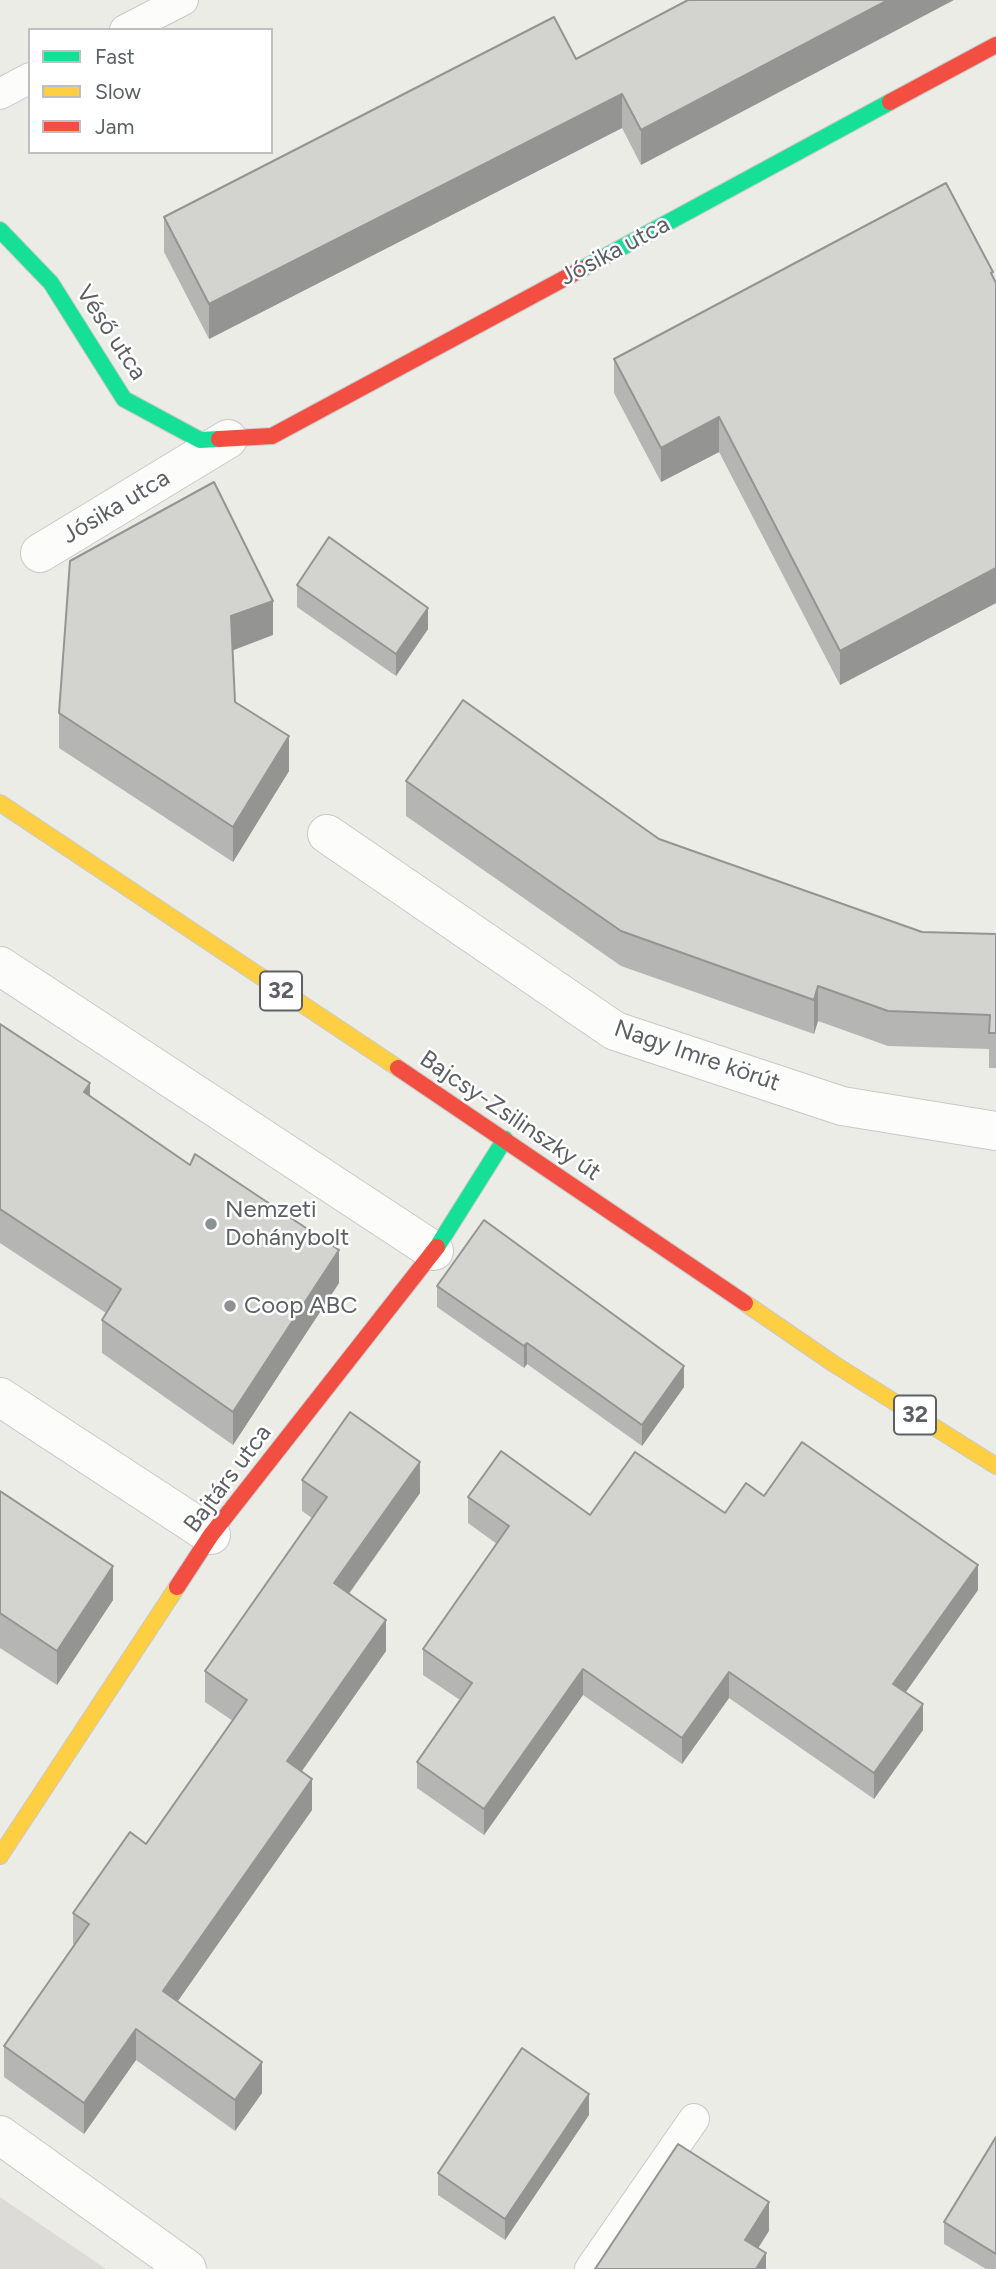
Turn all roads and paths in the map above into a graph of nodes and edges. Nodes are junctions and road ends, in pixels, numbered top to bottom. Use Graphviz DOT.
graph roads {
  1 [pos="183,0"];
  2 [pos="129,28"];
  3 [pos="996,46"];
  4 [pos="28,79"];
  5 [pos="0,94"];
  6 [pos="0,230"];
  7 [pos="214,439"];
  8 [pos="40,553"];
  9 [pos="0,803"];
  10 [pos="327,834"];
  11 [pos="0,966"];
  12 [pos="996,1131"];
  13 [pos="505,1139"];
  14 [pos="434,1251"];
  15 [pos="0,1397"];
  16 [pos="996,1466"];
  17 [pos="211,1535"];
  18 [pos="0,1856"];
  19 [pos="694,2119"];
  20 [pos="0,2136"];
  21 [pos="187,2269"];
  22 [pos="590,2269"];
  1 -- 2 [label="lane"];
  3 -- 7 [label="street, Jósika utca"];
  4 -- 5 [label="lane"];
  6 -- 7 [label="street, Véső utca"];
  7 -- 8 [label="street, Jósika utca"];
  9 -- 13 [label="street, Bajcsy-Zsilinszky út / 32"];
  10 -- 12 [label="street, Nagy Imre körút"];
  11 -- 14 [label="street"];
  13 -- 14 [label="street, Bajtárs utca"];
  13 -- 16 [label="street, Bajcsy-Zsilinszky út / 32"];
  14 -- 17 [label="street, Bajtárs utca"];
  15 -- 17 [label="street"];
  17 -- 18 [label="street, Bajtárs utca"];
  19 -- 22 [label="lane"];
  20 -- 21 [label="street"];
}
